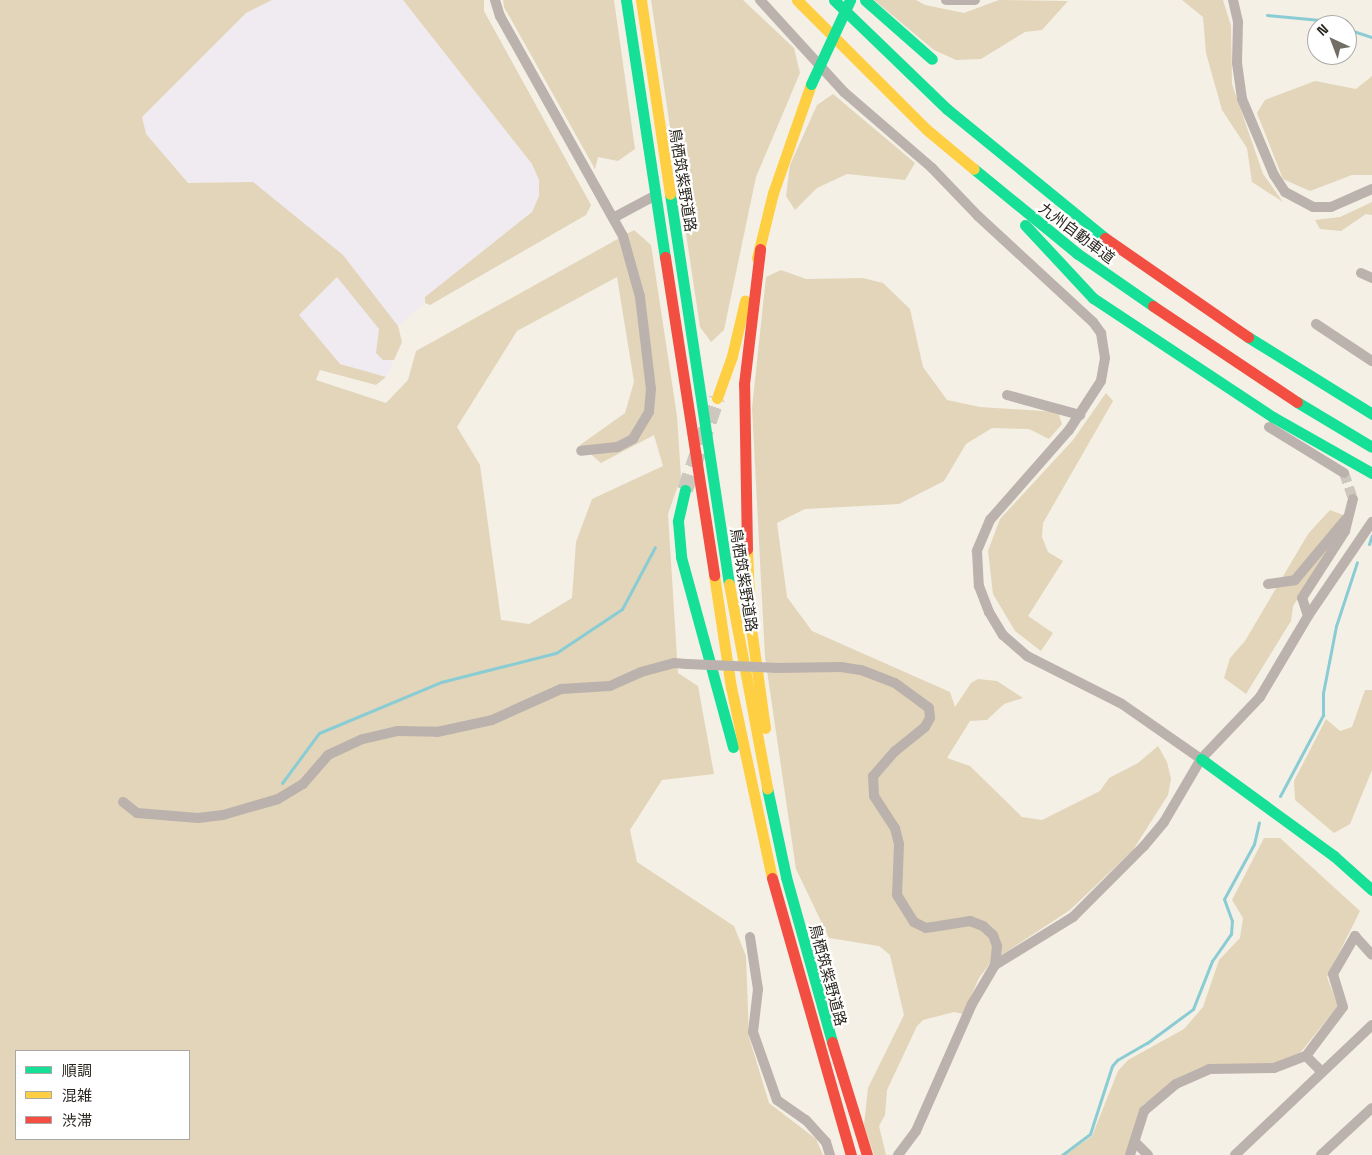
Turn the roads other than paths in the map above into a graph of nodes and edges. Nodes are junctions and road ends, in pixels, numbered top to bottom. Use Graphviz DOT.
graph roads {
  1 [pos="495,0"];
  2 [pos="626,0"];
  3 [pos="641,0"];
  4 [pos="760,0"];
  5 [pos="797,0"];
  6 [pos="834,0"];
  7 [pos="850,0"];
  8 [pos="865,0"];
  9 [pos="946,0"];
  10 [pos="975,0"];
  11 [pos="1233,0"];
  12 [pos="932,59"];
  13 [pos="978,174"];
  14 [pos="1372,189"];
  15 [pos="654,196"];
  16 [pos="613,218"];
  17 [pos="760,249"];
  18 [pos="1361,274"];
  19 [pos="1372,278"];
  20 [pos="1316,324"];
  21 [pos="1372,361"];
  22 [pos="1007,395"];
  23 [pos="717,398"];
  24 [pos="1372,414"];
  25 [pos="1080,415"];
  26 [pos="1268,427"];
  27 [pos="1372,447"];
  28 [pos="581,451"];
  29 [pos="1344,473"];
  30 [pos="1372,474"];
  31 [pos="685,490"];
  32 [pos="1353,499"];
  33 [pos="1350,514"];
  34 [pos="1372,522"];
  35 [pos="1268,584"];
  36 [pos="1308,616"];
  37 [pos="1201,759"];
  38 [pos="123,802"];
  39 [pos="756,813"];
  40 [pos="772,815"];
  41 [pos="1372,890"];
  42 [pos="750,937"];
  43 [pos="1372,955"];
  44 [pos="995,965"];
  45 [pos="1372,1025"];
  46 [pos="1306,1056"];
  47 [pos="1320,1072"];
  48 [pos="1372,1108"];
  49 [pos="1136,1143"];
  50 [pos="830,1155"];
  51 [pos="851,1155"];
  52 [pos="867,1155"];
  53 [pos="898,1155"];
  54 [pos="1130,1155"];
  55 [pos="1148,1155"];
  56 [pos="1235,1155"];
  57 [pos="1321,1155"];
  1 -- 16 [label="street"];
  2 -- 15 [label="main road, 鳥栖筑紫野道路"];
  3 -- 40 [label="main road, 鳥栖筑紫野道路"];
  4 -- 25 [label="street"];
  5 -- 13 [label="main road, 九州自動車道"];
  6 -- 24 [label="main road, 九州自動車道"];
  7 -- 17 [label="main road, bridge"];
  8 -- 12 [label="main road"];
  9 -- 10 [label="street"];
  11 -- 14 [label="street"];
  13 -- 27 [label="main road, 九州自動車道"];
  13 -- 30 [label="main road"];
  15 -- 16 [label="street"];
  15 -- 39 [label="main road, 鳥栖筑紫野道路"];
  16 -- 28 [label="street"];
  17 -- 23 [label="main road"];
  17 -- 40 [label="main road"];
  18 -- 19 [label="street"];
  20 -- 21 [label="street"];
  22 -- 25 [label="street"];
  25 -- 37 [label="street"];
  26 -- 29 [label="street"];
  31 -- 39 [label="main road"];
  32 -- 33 [label="street"];
  33 -- 35 [label="street"];
  33 -- 36 [label="street"];
  34 -- 36 [label="street"];
  36 -- 37 [label="street"];
  37 -- 41 [label="main road"];
  37 -- 44 [label="street"];
  38 -- 44 [label="street, bridge"];
  39 -- 51 [label="main road, 鳥栖筑紫野道路"];
  40 -- 52 [label="main road, 鳥栖筑紫野道路"];
  42 -- 50 [label="street"];
  43 -- 46 [label="street"];
  44 -- 53 [label="street"];
  45 -- 47 [label="street"];
  46 -- 47 [label="street"];
  46 -- 49 [label="street"];
  47 -- 56 [label="street"];
  48 -- 57 [label="street"];
  49 -- 54 [label="street"];
  49 -- 55 [label="street"];
}
